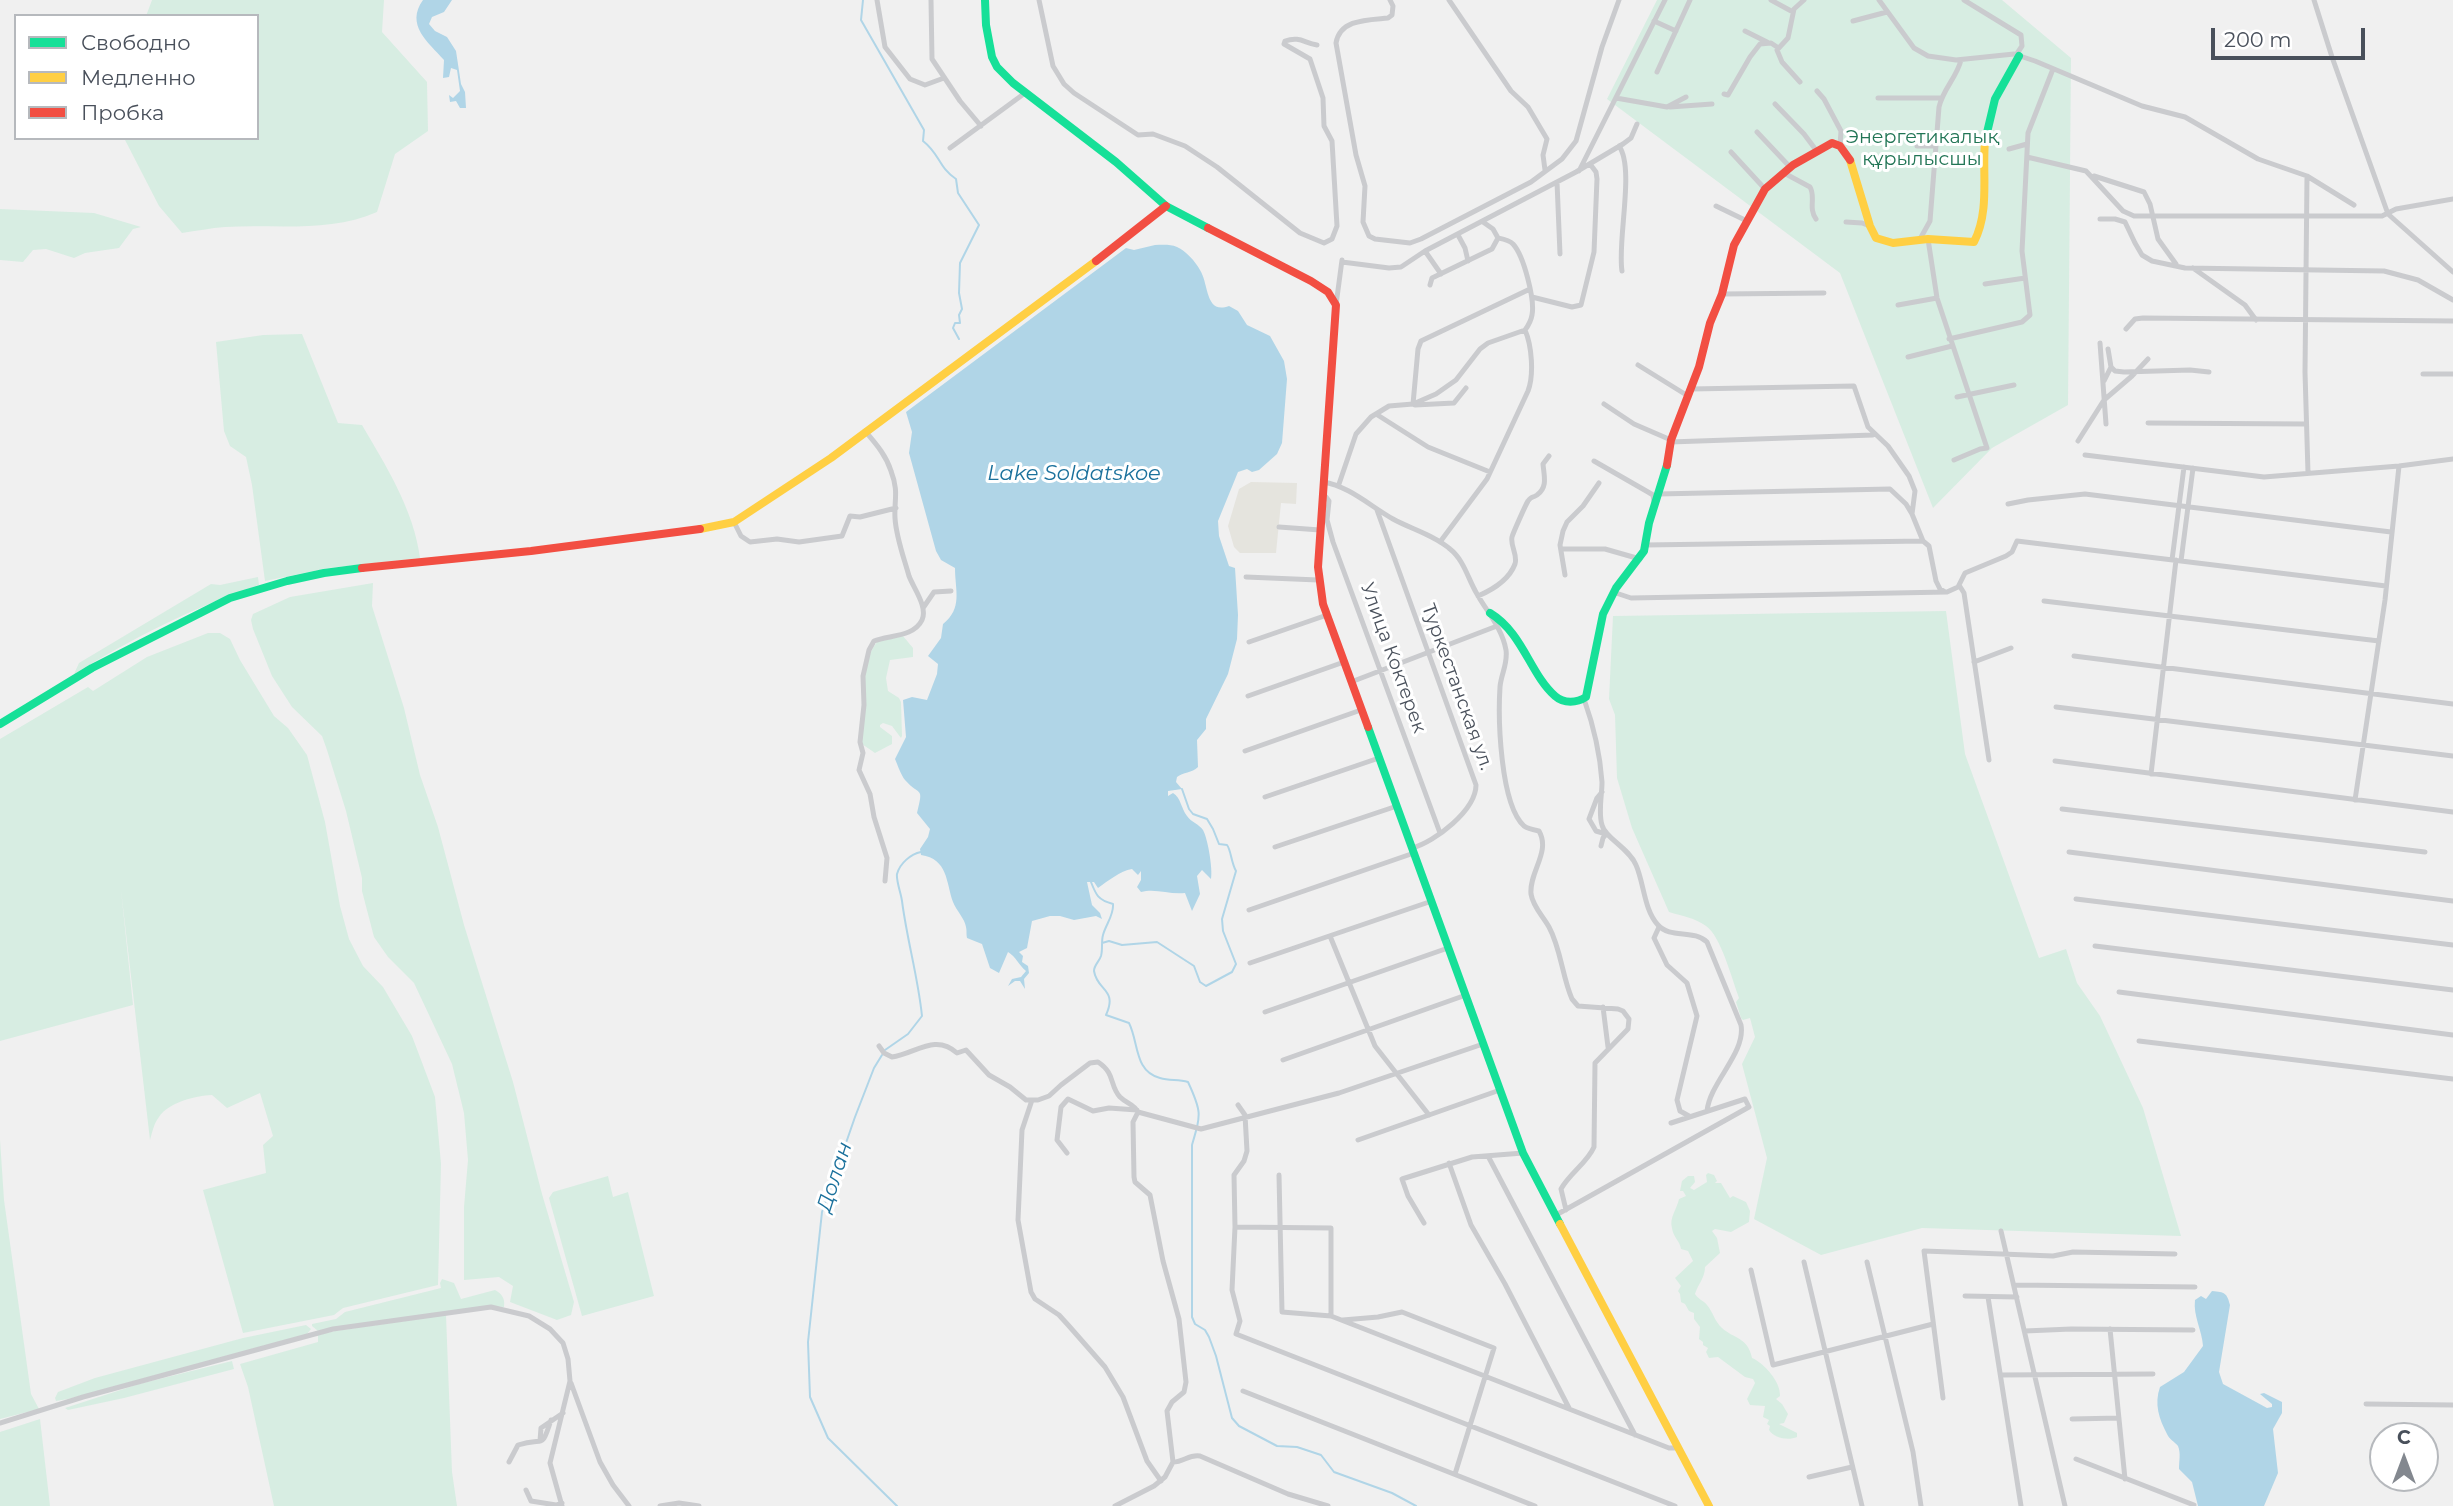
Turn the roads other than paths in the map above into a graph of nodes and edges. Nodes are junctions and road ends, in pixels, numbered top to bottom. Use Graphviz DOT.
graph roads {
  1 [pos="877,0"];
  2 [pos="932,0"];
  3 [pos="985,0"];
  4 [pos="1039,0"];
  5 [pos="1390,0"];
  6 [pos="1449,0"];
  7 [pos="1619,0"];
  8 [pos="1665,0"];
  9 [pos="1690,0"];
  10 [pos="1770,0"];
  11 [pos="1804,0"];
  12 [pos="1879,0"];
  13 [pos="1964,0"];
  14 [pos="2314,0"];
  15 [pos="1793,12"];
  16 [pos="1887,12"];
  17 [pos="1853,21"];
  18 [pos="1654,22"];
  19 [pos="1745,31"];
  20 [pos="1676,32"];
  21 [pos="1767,43"];
  22 [pos="1317,45"];
  23 [pos="1777,47"];
  24 [pos="2017,55"];
  25 [pos="1961,60"];
  26 [pos="2053,69"];
  27 [pos="1657,72"];
  28 [pos="944,78"];
  29 [pos="1800,82"];
  30 [pos="1817,91"];
  31 [pos="1025,93"];
  32 [pos="1724,94"];
  33 [pos="1616,97"];
  34 [pos="1686,97"];
  35 [pos="1878,98"];
  36 [pos="1941,98"];
  37 [pos="1712,104"];
  38 [pos="1775,104"];
  39 [pos="1670,107"];
  40 [pos="1637,124"];
  41 [pos="981,126"];
  42 [pos="1757,132"];
  43 [pos="2026,144"];
  44 [pos="1619,146"];
  45 [pos="1840,146"];
  46 [pos="1917,146"];
  47 [pos="1936,146"];
  48 [pos="950,148"];
  49 [pos="2009,149"];
  50 [pos="1816,150"];
  51 [pos="1731,152"];
  52 [pos="2027,157"];
  53 [pos="1590,164"];
  54 [pos="1545,170"];
  55 [pos="1787,170"];
  56 [pos="1579,171"];
  57 [pos="2092,176"];
  58 [pos="2307,176"];
  59 [pos="1557,182"];
  60 [pos="1765,189"];
  61 [pos="2453,199"];
  62 [pos="2354,205"];
  63 [pos="1166,206"];
  64 [pos="1716,206"];
  65 [pos="2388,214"];
  66 [pos="2307,215"];
  67 [pos="2154,216"];
  68 [pos="1816,219"];
  69 [pos="2100,219"];
  70 [pos="1748,221"];
  71 [pos="1483,222"];
  72 [pos="1846,222"];
  73 [pos="1870,226"];
  74 [pos="1458,235"];
  75 [pos="1498,237"];
  76 [pos="1924,239"];
  77 [pos="1425,251"];
  78 [pos="1560,254"];
  79 [pos="1468,261"];
  80 [pos="2176,264"];
  81 [pos="2193,268"];
  82 [pos="2306,268"];
  83 [pos="1622,271"];
  84 [pos="2453,272"];
  85 [pos="1441,274"];
  86 [pos="2025,278"];
  87 [pos="1430,285"];
  88 [pos="1984,285"];
  89 [pos="1530,289"];
  90 [pos="1824,293"];
  91 [pos="1722,294"];
  92 [pos="1532,297"];
  93 [pos="1937,298"];
  94 [pos="1347,299"];
  95 [pos="2453,300"];
  96 [pos="1337,302"];
  97 [pos="1898,305"];
  98 [pos="2256,320"];
  99 [pos="2306,320"];
  100 [pos="2453,321"];
  101 [pos="2126,329"];
  102 [pos="1525,330"];
  103 [pos="1949,339"];
  104 [pos="2100,343"];
  105 [pos="1952,346"];
  106 [pos="2108,349"];
  107 [pos="1908,357"];
  108 [pos="2148,359"];
  109 [pos="1638,365"];
  110 [pos="2111,367"];
  111 [pos="2136,372"];
  112 [pos="2210,372"];
  113 [pos="2423,374"];
  114 [pos="2453,374"];
  115 [pos="2104,381"];
  116 [pos="2014,385"];
  117 [pos="1465,388"];
  118 [pos="1689,392"];
  119 [pos="1967,394"];
  120 [pos="1957,397"];
  121 [pos="2104,400"];
  122 [pos="1411,404"];
  123 [pos="1604,404"];
  124 [pos="1376,414"];
  125 [pos="2148,423"];
  126 [pos="2106,424"];
  127 [pos="2305,424"];
  128 [pos="865,432"];
  129 [pos="1874,435"];
  130 [pos="1671,441"];
  131 [pos="2078,441"];
  132 [pos="2085,455"];
  133 [pos="1549,456"];
  134 [pos="2453,459"];
  135 [pos="1954,460"];
  136 [pos="1594,461"];
  137 [pos="2399,466"];
  138 [pos="2184,467"];
  139 [pos="2193,468"];
  140 [pos="1490,472"];
  141 [pos="2308,473"];
  142 [pos="1324,482"];
  143 [pos="1599,483"];
  144 [pos="1339,484"];
  145 [pos="1658,494"];
  146 [pos="1322,496"];
  147 [pos="1654,504"];
  148 [pos="2008,505"];
  149 [pos="2179,506"];
  150 [pos="2188,507"];
  151 [pos="896,508"];
  152 [pos="1377,510"];
  153 [pos="1912,514"];
  154 [pos="734,522"];
  155 [pos="1279,527"];
  156 [pos="1320,530"];
  157 [pos="2391,533"];
  158 [pos="1440,541"];
  159 [pos="1923,541"];
  160 [pos="1645,545"];
  161 [pos="1562,549"];
  162 [pos="1640,559"];
  163 [pos="2176,560"];
  164 [pos="1565,575"];
  165 [pos="1246,577"];
  166 [pos="1318,580"];
  167 [pos="1959,585"];
  168 [pos="2386,586"];
  169 [pos="951,591"];
  170 [pos="1613,592"];
  171 [pos="1945,592"];
  172 [pos="1478,596"];
  173 [pos="2044,601"];
  174 [pos="923,608"];
  175 [pos="1490,614"];
  176 [pos="1327,615"];
  177 [pos="2169,616"];
  178 [pos="1496,626"];
  179 [pos="2379,641"];
  180 [pos="1249,642"];
  181 [pos="2011,648"];
  182 [pos="1429,654"];
  183 [pos="2074,656"];
  184 [pos="1344,662"];
  185 [pos="1974,662"];
  186 [pos="2164,667"];
  187 [pos="1381,671"];
  188 [pos="1351,682"];
  189 [pos="2371,693"];
  190 [pos="1248,696"];
  191 [pos="1584,699"];
  192 [pos="2453,704"];
  193 [pos="2056,707"];
  194 [pos="1362,710"];
  195 [pos="2158,720"];
  196 [pos="0,724"];
  197 [pos="2363,745"];
  198 [pos="1245,751"];
  199 [pos="2453,756"];
  200 [pos="1379,758"];
  201 [pos="1989,760"];
  202 [pos="2055,761"];
  203 [pos="2151,774"];
  204 [pos="1602,792"];
  205 [pos="1265,797"];
  206 [pos="2355,800"];
  207 [pos="1397,806"];
  208 [pos="2062,809"];
  209 [pos="2453,812"];
  210 [pos="1440,833"];
  211 [pos="1606,834"];
  212 [pos="1601,846"];
  213 [pos="1275,847"];
  214 [pos="1413,850"];
  215 [pos="2069,852"];
  216 [pos="2425,852"];
  217 [pos="885,881"];
  218 [pos="2076,899"];
  219 [pos="1432,901"];
  220 [pos="2453,901"];
  221 [pos="1249,910"];
  222 [pos="1659,927"];
  223 [pos="1330,936"];
  224 [pos="2453,945"];
  225 [pos="2095,946"];
  226 [pos="1448,948"];
  227 [pos="1250,963"];
  228 [pos="1349,982"];
  229 [pos="2453,990"];
  230 [pos="2119,992"];
  231 [pos="1465,995"];
  232 [pos="1603,1007"];
  233 [pos="1265,1012"];
  234 [pos="1368,1030"];
  235 [pos="2453,1035"];
  236 [pos="2139,1041"];
  237 [pos="1483,1044"];
  238 [pos="879,1046"];
  239 [pos="1608,1047"];
  240 [pos="1283,1060"];
  241 [pos="1395,1074"];
  242 [pos="2453,1079"];
  243 [pos="1500,1090"];
  244 [pos="1032,1100"];
  245 [pos="1238,1105"];
  246 [pos="1138,1111"];
  247 [pos="1707,1111"];
  248 [pos="1429,1115"];
  249 [pos="1689,1116"];
  250 [pos="1246,1118"];
  251 [pos="1671,1123"];
  252 [pos="1358,1140"];
  253 [pos="1067,1153"];
  254 [pos="1523,1153"];
  255 [pos="1488,1156"];
  256 [pos="1449,1163"];
  257 [pos="1279,1175"];
  258 [pos="1566,1210"];
  259 [pos="1556,1215"];
  260 [pos="1424,1223"];
  261 [pos="1236,1227"];
  262 [pos="1280,1228"];
  263 [pos="2001,1231"];
  264 [pos="2007,1254"];
  265 [pos="2175,1254"];
  266 [pos="1804,1262"];
  267 [pos="1867,1262"];
  268 [pos="1751,1270"];
  269 [pos="2014,1285"];
  270 [pos="2195,1287"];
  271 [pos="1965,1296"];
  272 [pos="1988,1297"];
  273 [pos="2017,1297"];
  274 [pos="1331,1316"];
  275 [pos="1342,1320"];
  276 [pos="1933,1324"];
  277 [pos="2110,1329"];
  278 [pos="2193,1330"];
  279 [pos="2025,1331"];
  280 [pos="1885,1336"];
  281 [pos="1824,1352"];
  282 [pos="2153,1374"];
  283 [pos="1485,1375"];
  284 [pos="2035,1375"];
  285 [pos="2115,1375"];
  286 [pos="2001,1376"];
  287 [pos="570,1381"];
  288 [pos="1243,1391"];
  289 [pos="1943,1398"];
  290 [pos="2366,1404"];
  291 [pos="2453,1405"];
  292 [pos="1569,1409"];
  293 [pos="562,1413"];
  294 [pos="2119,1418"];
  295 [pos="2072,1419"];
  296 [pos="0,1423"];
  297 [pos="1470,1425"];
  298 [pos="1635,1435"];
  299 [pos="1677,1448"];
  300 [pos="2076,1459"];
  301 [pos="509,1462"];
  302 [pos="1173,1462"];
  303 [pos="550,1463"];
  304 [pos="540,1464"];
  305 [pos="1852,1467"];
  306 [pos="1455,1475"];
  307 [pos="1808,1477"];
  308 [pos="2126,1479"];
  309 [pos="1161,1481"];
  310 [pos="527,1490"];
  311 [pos="562,1505"];
  312 [pos="2194,1505"];
  313 [pos="628,1506"];
  314 [pos="660,1506"];
  315 [pos="699,1506"];
  316 [pos="1115,1506"];
  317 [pos="1328,1506"];
  318 [pos="1535,1506"];
  319 [pos="1675,1506"];
  320 [pos="1709,1506"];
  321 [pos="1862,1506"];
  322 [pos="1921,1506"];
  323 [pos="2021,1506"];
  324 [pos="2065,1506"];
  1 -- 28 [label="street"];
  2 -- 28 [label="street"];
  3 -- 31 [label="street"];
  4 -- 22 [label="street"];
  5 -- 54 [label="street"];
  6 -- 54 [label="street"];
  7 -- 54 [label="street"];
  8 -- 18 [label="street"];
  9 -- 20 [label="street"];
  10 -- 15 [label="street"];
  11 -- 15 [label="street"];
  12 -- 16 [label="street"];
  13 -- 24 [label="street"];
  14 -- 65 [label="street"];
  15 -- 23 [label="street"];
  16 -- 17 [label="street"];
  16 -- 25 [label="street"];
  18 -- 20 [label="street"];
  18 -- 33 [label="street"];
  19 -- 21 [label="street"];
  20 -- 27 [label="street"];
  21 -- 23 [label="street"];
  21 -- 32 [label="street"];
  23 -- 29 [label="street"];
  24 -- 25 [label="street"];
  24 -- 26 [label="street"];
  24 -- 76 [label="street"];
  25 -- 36 [label="street"];
  26 -- 43 [label="street"];
  26 -- 58 [label="street"];
  28 -- 41 [label="street"];
  30 -- 45 [label="street"];
  31 -- 41 [label="street"];
  31 -- 63 [label="street"];
  33 -- 39 [label="street"];
  33 -- 56 [label="street"];
  34 -- 39 [label="street"];
  35 -- 36 [label="street"];
  36 -- 47 [label="street"];
  37 -- 39 [label="street"];
  38 -- 50 [label="street"];
  40 -- 44 [label="street"];
  41 -- 48 [label="street"];
  42 -- 55 [label="street"];
  43 -- 49 [label="street"];
  43 -- 52 [label="street"];
  44 -- 53 [label="street"];
  44 -- 83 [label="street"];
  45 -- 50 [label="street"];
  45 -- 73 [label="street"];
  46 -- 47 [label="street"];
  47 -- 76 [label="street"];
  50 -- 55 [label="street"];
  51 -- 60 [label="street"];
  52 -- 57 [label="street"];
  52 -- 86 [label="street"];
  53 -- 56 [label="street"];
  53 -- 92 [label="street"];
  55 -- 60 [label="street"];
  55 -- 68 [label="street"];
  56 -- 59 [label="street"];
  57 -- 67 [label="street"];
  57 -- 67 [label="street"];
  58 -- 62 [label="street"];
  58 -- 66 [label="street"];
  59 -- 71 [label="street"];
  59 -- 78 [label="street"];
  60 -- 70 [label="street"];
  61 -- 65 [label="street"];
  63 -- 96 [label="street"];
  63 -- 128 [label="street"];
  64 -- 70 [label="street"];
  65 -- 66 [label="street"];
  65 -- 84 [label="street"];
  66 -- 67 [label="street"];
  66 -- 82 [label="street"];
  67 -- 80 [label="street"];
  69 -- 80 [label="street"];
  70 -- 91 [label="street"];
  71 -- 74 [label="street"];
  71 -- 75 [label="street"];
  72 -- 73 [label="street"];
  73 -- 76 [label="street"];
  74 -- 77 [label="street"];
  74 -- 79 [label="street"];
  75 -- 79 [label="street"];
  75 -- 89 [label="street"];
  76 -- 93 [label="street"];
  77 -- 85 [label="street"];
  77 -- 96 [label="street"];
  79 -- 85 [label="street"];
  80 -- 81 [label="street"];
  81 -- 82 [label="street"];
  81 -- 98 [label="street"];
  82 -- 95 [label="street"];
  82 -- 99 [label="street"];
  85 -- 87 [label="street"];
  86 -- 88 [label="street"];
  86 -- 103 [label="street"];
  89 -- 92 [label="street"];
  89 -- 122 [label="street"];
  90 -- 91 [label="street"];
  91 -- 118 [label="street"];
  92 -- 102 [label="street"];
  93 -- 97 [label="street"];
  93 -- 103 [label="street"];
  94 -- 96 [label="street"];
  96 -- 142 [label="street"];
  98 -- 99 [label="street"];
  98 -- 101 [label="street"];
  99 -- 100 [label="street"];
  99 -- 127 [label="street"];
  102 -- 122 [label="street"];
  102 -- 140 [label="street"];
  103 -- 105 [label="street"];
  104 -- 115 [label="street"];
  105 -- 107 [label="street"];
  105 -- 119 [label="street"];
  106 -- 110 [label="street"];
  108 -- 111 [label="street"];
  109 -- 118 [label="street"];
  110 -- 111 [label="street"];
  110 -- 115 [label="street"];
  111 -- 112 [label="street"];
  111 -- 121 [label="street"];
  113 -- 114 [label="street"];
  115 -- 121 [label="street"];
  116 -- 119 [label="street"];
  117 -- 122 [label="street"];
  118 -- 129 [label="street"];
  118 -- 130 [label="street"];
  119 -- 120 [label="street"];
  119 -- 135 [label="street"];
  121 -- 126 [label="street"];
  121 -- 131 [label="street"];
  122 -- 124 [label="street"];
  123 -- 130 [label="street"];
  124 -- 140 [label="street"];
  124 -- 144 [label="street"];
  125 -- 127 [label="street"];
  127 -- 141 [label="street"];
  128 -- 151 [label="street"];
  128 -- 154 [label="street"];
  129 -- 130 [label="street"];
  129 -- 153 [label="street"];
  130 -- 145 [label="street"];
  132 -- 138 [label="street"];
  133 -- 172 [label="street"];
  134 -- 137 [label="street"];
  136 -- 147 [label="street"];
  137 -- 141 [label="street"];
  137 -- 157 [label="street"];
  138 -- 139 [label="street"];
  138 -- 149 [label="street"];
  139 -- 141 [label="street"];
  139 -- 150 [label="street"];
  140 -- 158 [label="street"];
  142 -- 144 [label="street"];
  142 -- 146 [label="street"];
  143 -- 161 [label="street"];
  144 -- 152 [label="street"];
  145 -- 147 [label="street"];
  145 -- 153 [label="street"];
  146 -- 156 [label="street"];
  146 -- 187 [label="street, Улица Коктерек"];
  147 -- 160 [label="street"];
  148 -- 149 [label="street"];
  149 -- 150 [label="street"];
  149 -- 163 [label="street"];
  150 -- 157 [label="street"];
  150 -- 163 [label="street"];
  151 -- 154 [label="street"];
  151 -- 174 [label="street"];
  152 -- 158 [label="street"];
  152 -- 182 [label="street, Туркестанская ул."];
  153 -- 159 [label="street"];
  154 -- 196 [label="street"];
  155 -- 156 [label="street"];
  156 -- 166 [label="street"];
  157 -- 168 [label="street"];
  158 -- 172 [label="street"];
  159 -- 160 [label="street"];
  159 -- 171 [label="street"];
  160 -- 162 [label="street"];
  161 -- 162 [label="street"];
  161 -- 164 [label="street"];
  162 -- 170 [label="street"];
  163 -- 167 [label="street"];
  163 -- 168 [label="street"];
  163 -- 177 [label="street"];
  165 -- 166 [label="street"];
  166 -- 176 [label="street"];
  167 -- 171 [label="street"];
  167 -- 185 [label="street"];
  168 -- 179 [label="street"];
  169 -- 174 [label="street"];
  170 -- 171 [label="street"];
  170 -- 191 [label="street"];
  172 -- 175 [label="street"];
  173 -- 177 [label="street"];
  174 -- 217 [label="street"];
  175 -- 178 [label="street"];
  175 -- 191 [label="street"];
  176 -- 180 [label="street"];
  176 -- 184 [label="street"];
  177 -- 179 [label="street"];
  177 -- 186 [label="street"];
  178 -- 182 [label="street"];
  178 -- 232 [label="street"];
  179 -- 189 [label="street"];
  181 -- 185 [label="street"];
  182 -- 187 [label="street"];
  182 -- 210 [label="street, Туркестанская ул."];
  183 -- 186 [label="street"];
  184 -- 188 [label="street"];
  184 -- 190 [label="street"];
  185 -- 201 [label="street"];
  186 -- 189 [label="street"];
  186 -- 195 [label="street"];
  187 -- 188 [label="street"];
  187 -- 210 [label="street, Улица Коктерек"];
  188 -- 194 [label="street"];
  189 -- 192 [label="street"];
  189 -- 197 [label="street"];
  191 -- 204 [label="street"];
  193 -- 195 [label="street"];
  194 -- 198 [label="street"];
  194 -- 200 [label="street"];
  195 -- 197 [label="street"];
  195 -- 203 [label="street"];
  197 -- 199 [label="street"];
  197 -- 206 [label="street"];
  200 -- 205 [label="street"];
  200 -- 207 [label="street"];
  202 -- 203 [label="street"];
  203 -- 206 [label="street"];
  204 -- 211 [label="street"];
  204 -- 211 [label="street"];
  206 -- 209 [label="street"];
  207 -- 213 [label="street"];
  207 -- 214 [label="street"];
  208 -- 216 [label="street"];
  210 -- 214 [label="street, Туркестанская ул."];
  211 -- 212 [label="street"];
  211 -- 222 [label="street"];
  214 -- 219 [label="street"];
  214 -- 221 [label="street, Туркестанская ул."];
  215 -- 220 [label="street"];
  218 -- 224 [label="street"];
  219 -- 223 [label="street"];
  219 -- 226 [label="street"];
  222 -- 247 [label="street"];
  222 -- 249 [label="street"];
  223 -- 227 [label="street"];
  223 -- 228 [label="street"];
  225 -- 229 [label="street"];
  226 -- 228 [label="street"];
  226 -- 231 [label="street"];
  228 -- 233 [label="street"];
  228 -- 234 [label="street"];
  230 -- 235 [label="street"];
  231 -- 234 [label="street"];
  231 -- 237 [label="street"];
  232 -- 239 [label="street"];
  232 -- 239 [label="street"];
  234 -- 240 [label="street"];
  234 -- 241 [label="street"];
  236 -- 242 [label="street"];
  237 -- 241 [label="street"];
  237 -- 243 [label="street"];
  238 -- 244 [label="street"];
  239 -- 258 [label="street"];
  241 -- 248 [label="street"];
  241 -- 250 [label="street"];
  243 -- 248 [label="street"];
  243 -- 254 [label="street"];
  244 -- 246 [label="street"];
  244 -- 309 [label="street"];
  245 -- 250 [label="street"];
  246 -- 250 [label="street"];
  246 -- 253 [label="street"];
  246 -- 302 [label="street"];
  247 -- 249 [label="street"];
  247 -- 258 [label="street"];
  248 -- 252 [label="street"];
  249 -- 251 [label="street"];
  250 -- 261 [label="street"];
  254 -- 255 [label="street"];
  254 -- 259 [label="street"];
  255 -- 256 [label="street"];
  255 -- 298 [label="street"];
  256 -- 260 [label="street"];
  256 -- 292 [label="street"];
  257 -- 262 [label="street"];
  258 -- 259 [label="street"];
  259 -- 299 [label="street"];
  261 -- 262 [label="street"];
  261 -- 297 [label="street"];
  262 -- 274 [label="street"];
  262 -- 274 [label="street"];
  263 -- 264 [label="street"];
  264 -- 265 [label="street"];
  264 -- 269 [label="street"];
  264 -- 276 [label="street"];
  266 -- 281 [label="street"];
  267 -- 280 [label="street"];
  268 -- 281 [label="street"];
  269 -- 270 [label="street"];
  269 -- 273 [label="street"];
  271 -- 272 [label="street"];
  272 -- 273 [label="street"];
  272 -- 286 [label="street"];
  273 -- 279 [label="street"];
  274 -- 275 [label="street"];
  275 -- 283 [label="street"];
  275 -- 283 [label="street"];
  276 -- 280 [label="street"];
  276 -- 289 [label="street"];
  277 -- 278 [label="street"];
  277 -- 279 [label="street"];
  277 -- 285 [label="street"];
  279 -- 284 [label="street"];
  280 -- 281 [label="street"];
  280 -- 322 [label="street"];
  281 -- 305 [label="street"];
  282 -- 285 [label="street"];
  283 -- 292 [label="street"];
  283 -- 297 [label="street"];
  284 -- 285 [label="street"];
  284 -- 286 [label="street"];
  284 -- 324 [label="street"];
  285 -- 294 [label="street"];
  286 -- 323 [label="street"];
  287 -- 293 [label="street"];
  287 -- 296 [label="street"];
  287 -- 313 [label="street"];
  288 -- 306 [label="street"];
  290 -- 291 [label="street"];
  292 -- 298 [label="street"];
  293 -- 301 [label="street"];
  293 -- 303 [label="street"];
  294 -- 295 [label="street"];
  294 -- 308 [label="street"];
  297 -- 306 [label="street"];
  297 -- 319 [label="street"];
  298 -- 299 [label="street"];
  299 -- 320 [label="street"];
  300 -- 308 [label="street"];
  302 -- 309 [label="street"];
  302 -- 317 [label="street"];
  303 -- 304 [label="street"];
  303 -- 311 [label="street"];
  305 -- 307 [label="street"];
  305 -- 321 [label="street"];
  306 -- 318 [label="street"];
  308 -- 312 [label="street"];
  309 -- 316 [label="street"];
  310 -- 311 [label="street"];
  314 -- 315 [label="street"];
}
